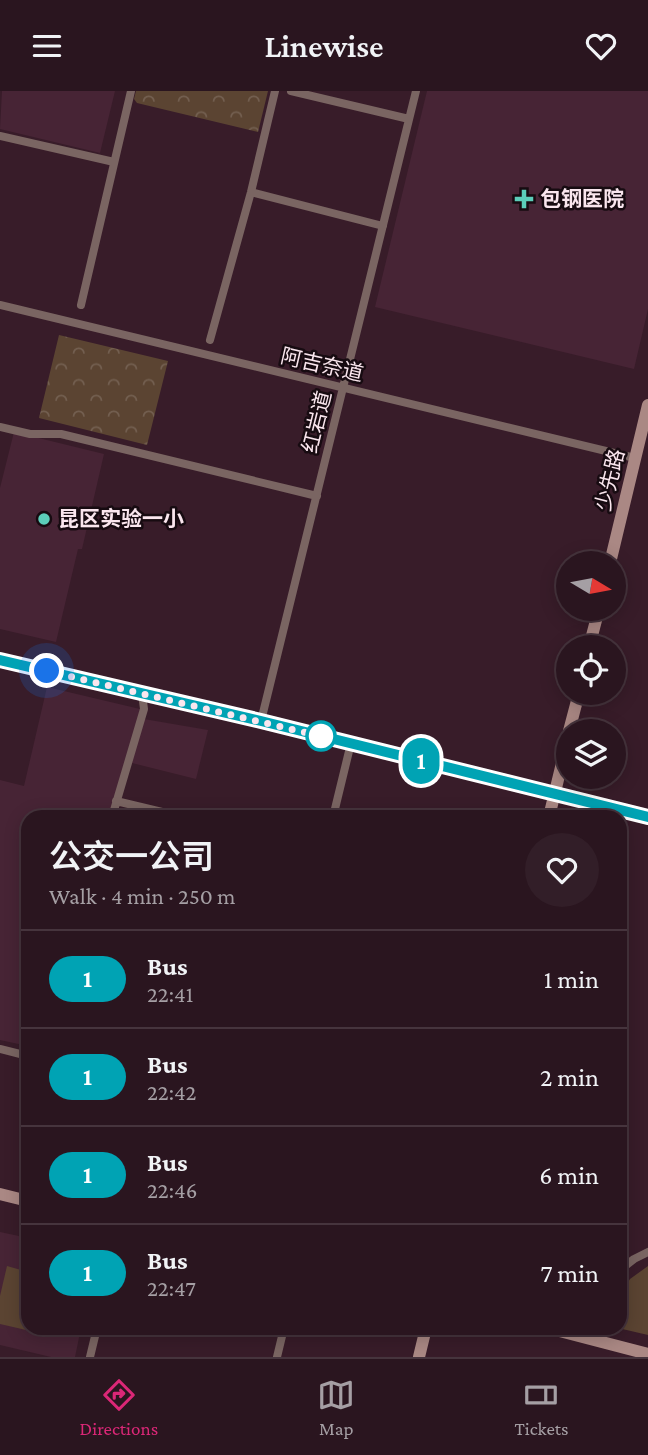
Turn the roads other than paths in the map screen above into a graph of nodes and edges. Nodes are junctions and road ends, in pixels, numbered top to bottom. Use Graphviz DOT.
graph roads {
  1 [pos="131,91"];
  2 [pos="275,91"];
  3 [pos="291,91"];
  4 [pos="416,91"];
  5 [pos="311,94"];
  6 [pos="410,119"];
  7 [pos="0,135"];
  8 [pos="114,162"];
  9 [pos="251,192"];
  10 [pos="383,226"];
  11 [pos="81,305"];
  12 [pos="0,306"];
  13 [pos="210,340"];
  14 [pos="343,388"];
  15 [pos="648,405"];
  16 [pos="0,427"];
  17 [pos="635,458"];
  18 [pos="317,496"];
  19 [pos="613,551"];
  20 [pos="0,660"];
  21 [pos="142,694"];
  22 [pos="261,721"];
  23 [pos="351,743"];
  24 [pos="556,786"];
  25 [pos="554,794"];
  26 [pos="116,801"];
  27 [pos="114,810"];
  28 [pos="154,810"];
  29 [pos="335,810"];
  30 [pos="551,810"];
  31 [pos="619,810"];
  32 [pos="627,812"];
  33 [pos="648,817"];
  34 [pos="0,1049"];
  35 [pos="21,1054"];
  36 [pos="0,1194"];
  37 [pos="21,1199"];
  38 [pos="648,1252"];
  39 [pos="627,1264"];
  40 [pos="95,1335"];
  41 [pos="282,1335"];
  42 [pos="424,1335"];
  43 [pos="592,1335"];
  44 [pos="648,1354"];
  45 [pos="90,1357"];
  46 [pos="277,1357"];
  47 [pos="419,1357"];
  1 -- 8 [label="street"];
  2 -- 9 [label="street"];
  3 -- 5 [label="street"];
  4 -- 6 [label="street, 红岩道"];
  5 -- 6 [label="street"];
  6 -- 10 [label="street, 红岩道"];
  7 -- 8 [label="street"];
  8 -- 11 [label="street"];
  9 -- 10 [label="street"];
  9 -- 13 [label="street"];
  10 -- 14 [label="street, 红岩道"];
  12 -- 14 [label="street, 阿吉奈道"];
  14 -- 17 [label="street, 阿吉奈道"];
  14 -- 18 [label="street, 红岩道"];
  15 -- 17 [label="main road, 少先路"];
  16 -- 18 [label="street"];
  17 -- 19 [label="main road, 少先路"];
  18 -- 22 [label="street, 红岩道"];
  20 -- 21 [label="main road"];
  21 -- 22 [label="main road"];
  21 -- 26 [label="street"];
  22 -- 23 [label="main road"];
  23 -- 25 [label="main road"];
  23 -- 29 [label="street"];
  24 -- 25 [label="main road"];
  25 -- 30 [label="main road"];
  25 -- 31 [label="main road"];
  26 -- 27 [label="street"];
  26 -- 28 [label="street"];
  32 -- 33 [label="main road"];
  34 -- 35 [label="street"];
  36 -- 37 [label="main road"];
  38 -- 39 [label="street"];
  40 -- 45 [label="street"];
  41 -- 46 [label="street"];
  42 -- 47 [label="main road"];
  43 -- 44 [label="main road"];
}
